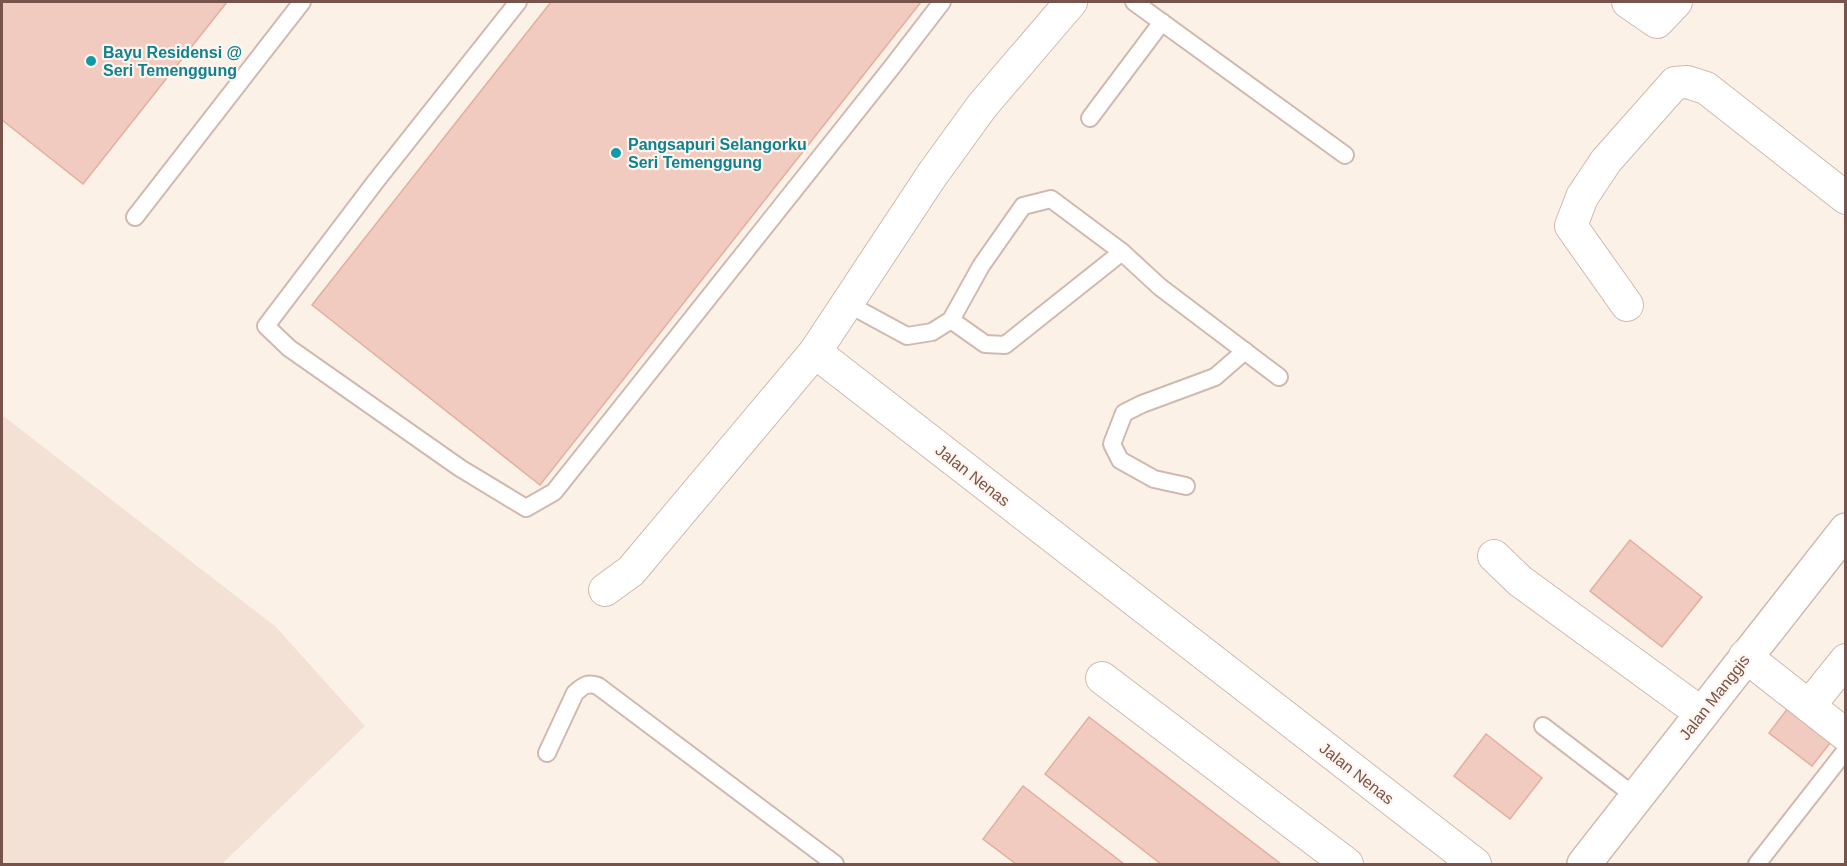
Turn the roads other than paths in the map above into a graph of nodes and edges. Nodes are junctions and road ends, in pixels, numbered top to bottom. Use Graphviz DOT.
graph roads {
  1 [pos="302,2"];
  2 [pos="518,2"];
  3 [pos="942,2"];
  4 [pos="1071,2"];
  5 [pos="1134,2"];
  6 [pos="1628,2"];
  7 [pos="1676,2"];
  8 [pos="1162,22"];
  9 [pos="1090,118"];
  10 [pos="1345,155"];
  11 [pos="1845,198"];
  12 [pos="135,217"];
  13 [pos="1122,252"];
  14 [pos="848,304"];
  15 [pos="1627,305"];
  16 [pos="951,320"];
  17 [pos="1245,351"];
  18 [pos="815,352"];
  19 [pos="1279,377"];
  20 [pos="1186,486"];
  21 [pos="1845,530"];
  22 [pos="1494,556"];
  23 [pos="605,590"];
  24 [pos="1745,656"];
  25 [pos="1845,660"];
  26 [pos="1102,678"];
  27 [pos="1809,706"];
  28 [pos="1701,713"];
  29 [pos="1543,726"];
  30 [pos="1845,735"];
  31 [pos="1845,750"];
  32 [pos="547,753"];
  33 [pos="1636,797"];
  34 [pos="1335,861"];
  35 [pos="835,864"];
  36 [pos="1475,864"];
  37 [pos="1584,864"];
  38 [pos="1757,864"];
  1 -- 12 [label="lane"];
  2 -- 3 [label="lane"];
  4 -- 14 [label="street"];
  5 -- 8 [label="lane"];
  6 -- 7 [label="street"];
  8 -- 9 [label="lane"];
  8 -- 10 [label="lane"];
  11 -- 15 [label="street"];
  13 -- 16 [label="lane"];
  13 -- 16 [label="lane"];
  13 -- 17 [label="lane"];
  14 -- 16 [label="lane"];
  14 -- 18 [label="street"];
  17 -- 19 [label="lane"];
  17 -- 20 [label="lane"];
  18 -- 23 [label="street"];
  18 -- 36 [label="street, Jalan Nenas"];
  21 -- 24 [label="street, Jalan Manggis"];
  22 -- 28 [label="street"];
  24 -- 27 [label="street"];
  24 -- 28 [label="street, Jalan Manggis"];
  25 -- 27 [label="street"];
  26 -- 34 [label="street"];
  27 -- 30 [label="street"];
  28 -- 33 [label="street, Jalan Manggis"];
  29 -- 33 [label="lane"];
  31 -- 38 [label="lane"];
  32 -- 35 [label="lane"];
  33 -- 37 [label="street, Jalan Manggis"];
}
